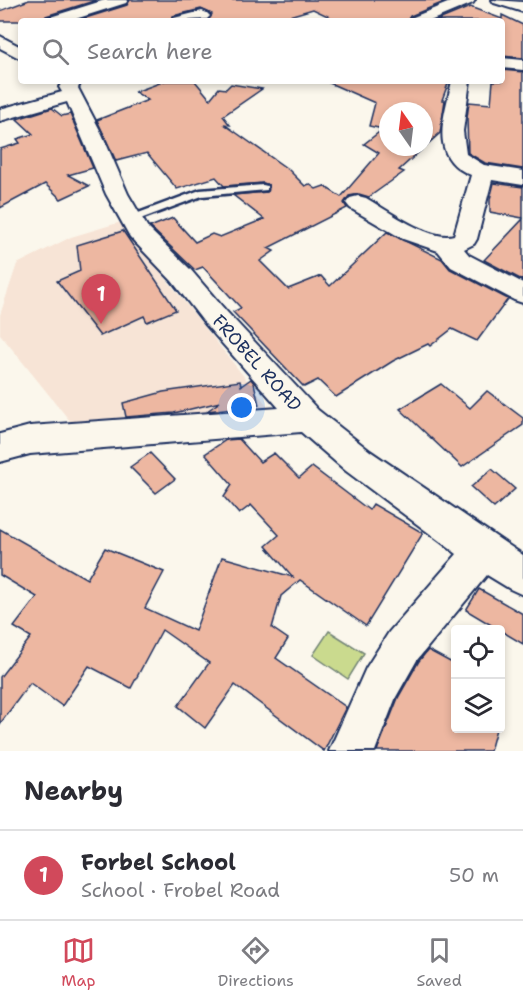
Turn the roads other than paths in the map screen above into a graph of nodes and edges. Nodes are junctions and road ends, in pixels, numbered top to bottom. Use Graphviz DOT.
graph roads {
  1 [pos="122,0"];
  2 [pos="468,0"];
  3 [pos="498,0"];
  4 [pos="523,7"];
  5 [pos="202,16"];
  6 [pos="63,18"];
  7 [pos="193,18"];
  8 [pos="424,18"];
  9 [pos="18,33"];
  10 [pos="0,40"];
  11 [pos="18,52"];
  12 [pos="505,63"];
  13 [pos="523,65"];
  14 [pos="460,84"];
  15 [pos="74,85"];
  16 [pos="0,115"];
  17 [pos="483,171"];
  18 [pos="523,178"];
  19 [pos="262,188"];
  20 [pos="358,203"];
  21 [pos="131,218"];
  22 [pos="447,245"];
  23 [pos="523,294"];
  24 [pos="307,419"];
  25 [pos="0,448"];
  26 [pos="483,551"];
  27 [pos="523,576"];
  28 [pos="352,751"];
  1 -- 6 [label="street"];
  2 -- 8 [label="street"];
  3 -- 4 [label="street"];
  5 -- 7 [label="street"];
  9 -- 10 [label="street"];
  10 -- 11 [label="street"];
  12 -- 13 [label="street"];
  14 -- 17 [label="street"];
  15 -- 16 [label="street"];
  15 -- 21 [label="street, FROBEL ROAD"];
  17 -- 18 [label="street"];
  17 -- 22 [label="street"];
  19 -- 21 [label="lane"];
  20 -- 22 [label="street"];
  21 -- 24 [label="street, FROBEL ROAD"];
  22 -- 23 [label="street"];
  24 -- 25 [label="street"];
  24 -- 26 [label="street, FROBEL ROAD"];
  26 -- 27 [label="street, FROBEL ROAD"];
  26 -- 28 [label="street"];
}
